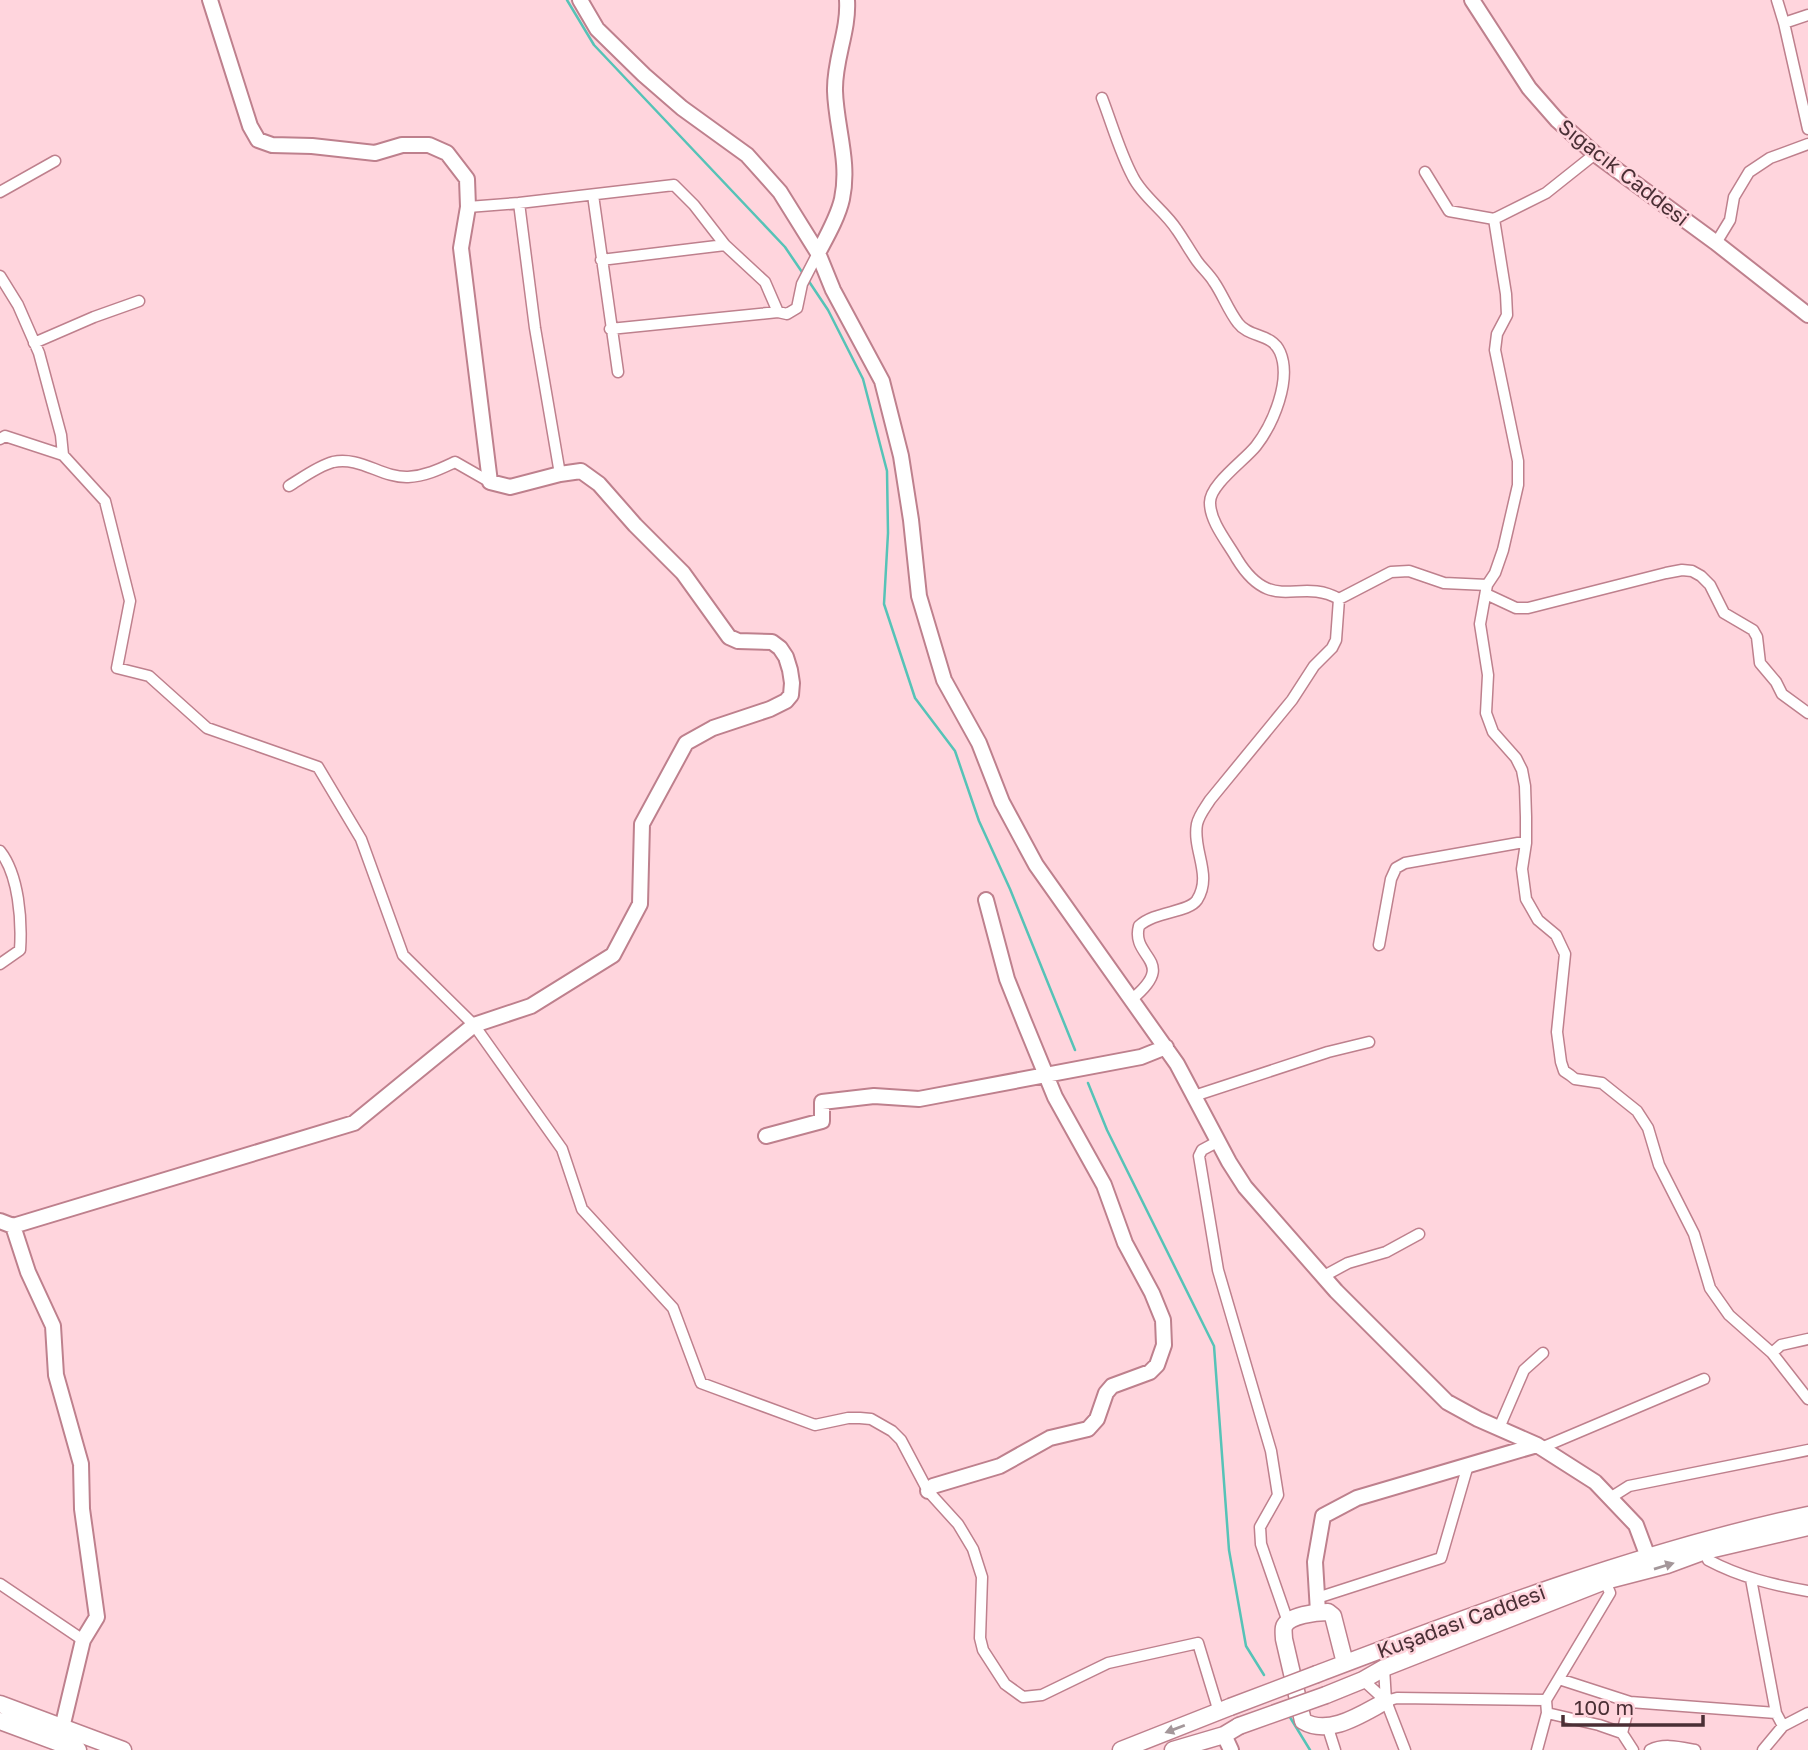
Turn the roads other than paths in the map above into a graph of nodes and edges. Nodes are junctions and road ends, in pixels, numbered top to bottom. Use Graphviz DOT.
graph roads {
  1 [pos="210,0"];
  2 [pos="580,0"];
  3 [pos="847,0"];
  4 [pos="1472,0"];
  5 [pos="1777,0"];
  6 [pos="1808,15"];
  7 [pos="1784,23"];
  8 [pos="1102,98"];
  9 [pos="1808,129"];
  10 [pos="1808,144"];
  11 [pos="1595,154"];
  12 [pos="55,161"];
  13 [pos="1425,172"];
  14 [pos="0,192"];
  15 [pos="593,195"];
  16 [pos="519,203"];
  17 [pos="468,207"];
  18 [pos="1494,219"];
  19 [pos="1716,243"];
  20 [pos="725,245"];
  21 [pos="818,253"];
  22 [pos="601,260"];
  23 [pos="0,276"];
  24 [pos="139,301"];
  25 [pos="778,312"];
  26 [pos="1808,315"];
  27 [pos="610,329"];
  28 [pos="34,343"];
  29 [pos="618,372"];
  30 [pos="0,439"];
  31 [pos="63,455"];
  32 [pos="560,474"];
  33 [pos="490,482"];
  34 [pos="289,486"];
  35 [pos="1487,589"];
  36 [pos="1339,599"];
  37 [pos="1808,713"];
  38 [pos="1526,843"];
  39 [pos="0,851"];
  40 [pos="986,900"];
  41 [pos="1379,945"];
  42 [pos="0,964"];
  43 [pos="1131,1000"];
  44 [pos="474,1025"];
  45 [pos="1369,1042"];
  46 [pos="1166,1047"];
  47 [pos="1047,1075"];
  48 [pos="1194,1096"];
  49 [pos="766,1136"];
  50 [pos="1216,1142"];
  51 [pos="7,1223"];
  52 [pos="1419,1234"];
  53 [pos="1324,1276"];
  54 [pos="1808,1339"];
  55 [pos="1543,1353"];
  56 [pos="1772,1353"];
  57 [pos="1704,1379"];
  58 [pos="1808,1399"];
  59 [pos="1499,1428"];
  60 [pos="1539,1446"];
  61 [pos="1808,1450"];
  62 [pos="1468,1465"];
  63 [pos="928,1491"];
  64 [pos="1610,1498"];
  65 [pos="1808,1515"];
  66 [pos="1808,1527"];
  67 [pos="1705,1551"];
  68 [pos="1648,1557"];
  69 [pos="1751,1579"];
  70 [pos="1605,1581"];
  71 [pos="0,1584"];
  72 [pos="1808,1591"];
  73 [pos="1317,1605"];
  74 [pos="1288,1622"];
  75 [pos="83,1640"];
  76 [pos="1345,1663"];
  77 [pos="1384,1668"];
  78 [pos="1559,1679"];
  79 [pos="1363,1681"];
  80 [pos="1385,1700"];
  81 [pos="1546,1700"];
  82 [pos="1630,1702"];
  83 [pos="0,1704"];
  84 [pos="1224,1709"];
  85 [pos="1547,1713"];
  86 [pos="1776,1713"];
  87 [pos="1808,1713"];
  88 [pos="0,1721"];
  89 [pos="1327,1725"];
  90 [pos="1783,1726"];
  91 [pos="1622,1734"];
  92 [pos="60,1740"];
  93 [pos="1228,1742"];
  94 [pos="78,1750"];
  95 [pos="123,1750"];
  96 [pos="1121,1750"];
  97 [pos="1173,1750"];
  98 [pos="1335,1750"];
  99 [pos="1405,1750"];
  100 [pos="1537,1750"];
  101 [pos="1633,1750"];
  102 [pos="1650,1750"];
  103 [pos="1695,1750"];
  104 [pos="1763,1750"];
  1 -- 17 [label="street"];
  2 -- 21 [label="street"];
  3 -- 21 [label="street"];
  4 -- 11 [label="street, Sığacık Caddesi"];
  5 -- 7 [label="street"];
  6 -- 7 [label="street"];
  7 -- 9 [label="street"];
  8 -- 36 [label="street"];
  10 -- 19 [label="street"];
  11 -- 18 [label="street"];
  11 -- 19 [label="street, Sığacık Caddesi"];
  12 -- 14 [label="street"];
  13 -- 18 [label="street"];
  15 -- 16 [label="street"];
  15 -- 20 [label="street"];
  15 -- 22 [label="street"];
  16 -- 17 [label="street"];
  16 -- 32 [label="street"];
  17 -- 33 [label="street"];
  18 -- 35 [label="street"];
  19 -- 26 [label="street, Sığacık Caddesi"];
  20 -- 22 [label="street"];
  20 -- 25 [label="street"];
  21 -- 25 [label="street"];
  21 -- 43 [label="street"];
  22 -- 27 [label="street"];
  23 -- 28 [label="street"];
  24 -- 28 [label="street"];
  25 -- 27 [label="street"];
  27 -- 29 [label="street"];
  28 -- 31 [label="street"];
  30 -- 31 [label="street"];
  31 -- 44 [label="street"];
  32 -- 33 [label="street"];
  32 -- 44 [label="street"];
  33 -- 34 [label="street"];
  35 -- 36 [label="street"];
  35 -- 37 [label="street"];
  35 -- 38 [label="street"];
  36 -- 43 [label="street"];
  38 -- 41 [label="street"];
  38 -- 56 [label="street"];
  39 -- 42 [label="street"];
  40 -- 47 [label="street"];
  43 -- 46 [label="street"];
  44 -- 51 [label="street"];
  44 -- 63 [label="street"];
  45 -- 48 [label="street"];
  46 -- 47 [label="street"];
  46 -- 48 [label="street"];
  47 -- 49 [label="street"];
  47 -- 63 [label="street"];
  48 -- 50 [label="street"];
  50 -- 53 [label="street"];
  50 -- 74 [label="street"];
  51 -- 75 [label="street"];
  52 -- 53 [label="street"];
  53 -- 59 [label="street"];
  54 -- 56 [label="street"];
  55 -- 59 [label="street"];
  56 -- 58 [label="street"];
  57 -- 60 [label="street"];
  59 -- 60 [label="street"];
  60 -- 62 [label="street"];
  60 -- 64 [label="street"];
  61 -- 64 [label="street"];
  62 -- 73 [label="street"];
  62 -- 73 [label="street"];
  63 -- 84 [label="street"];
  64 -- 68 [label="street"];
  65 -- 68 [label="main road, Kuşadası Caddesi"];
  66 -- 67 [label="main road, Kuşadası Caddesi"];
  67 -- 69 [label="street"];
  70 -- 67 [label="main road, Kuşadası Caddesi, one-way"];
  68 -- 76 [label="main road, Kuşadası Caddesi"];
  69 -- 72 [label="street"];
  69 -- 86 [label="street"];
  70 -- 77 [label="main road, Kuşadası Caddesi"];
  70 -- 78 [label="street"];
  71 -- 75 [label="street"];
  73 -- 74 [label="main road"];
  73 -- 76 [label="main road"];
  74 -- 89 [label="main road"];
  75 -- 92 [label="street"];
  76 -- 84 [label="main road, Kuşadası Caddesi, bridge"];
  77 -- 79 [label="main road, Kuşadası Caddesi"];
  77 -- 80 [label="street"];
  78 -- 81 [label="street"];
  78 -- 82 [label="street"];
  79 -- 80 [label="street"];
  79 -- 93 [label="main road, Kuşadası Caddesi, bridge"];
  80 -- 81 [label="street"];
  80 -- 89 [label="main road"];
  80 -- 99 [label="street"];
  81 -- 85 [label="street"];
  82 -- 86 [label="street"];
  82 -- 91 [label="street"];
  83 -- 92 [label="main road"];
  84 -- 96 [label="main road, Kuşadası Caddesi, one-way"];
  85 -- 91 [label="street"];
  85 -- 100 [label="street"];
  86 -- 90 [label="street"];
  87 -- 90 [label="street"];
  88 -- 92 [label="main road"];
  89 -- 98 [label="street"];
  90 -- 104 [label="street"];
  91 -- 101 [label="street"];
  92 -- 94 [label="main road"];
  92 -- 95 [label="main road"];
  93 -- 97 [label="main road, Kuşadası Caddesi"];
  102 -- 103 [label="street"];
}
